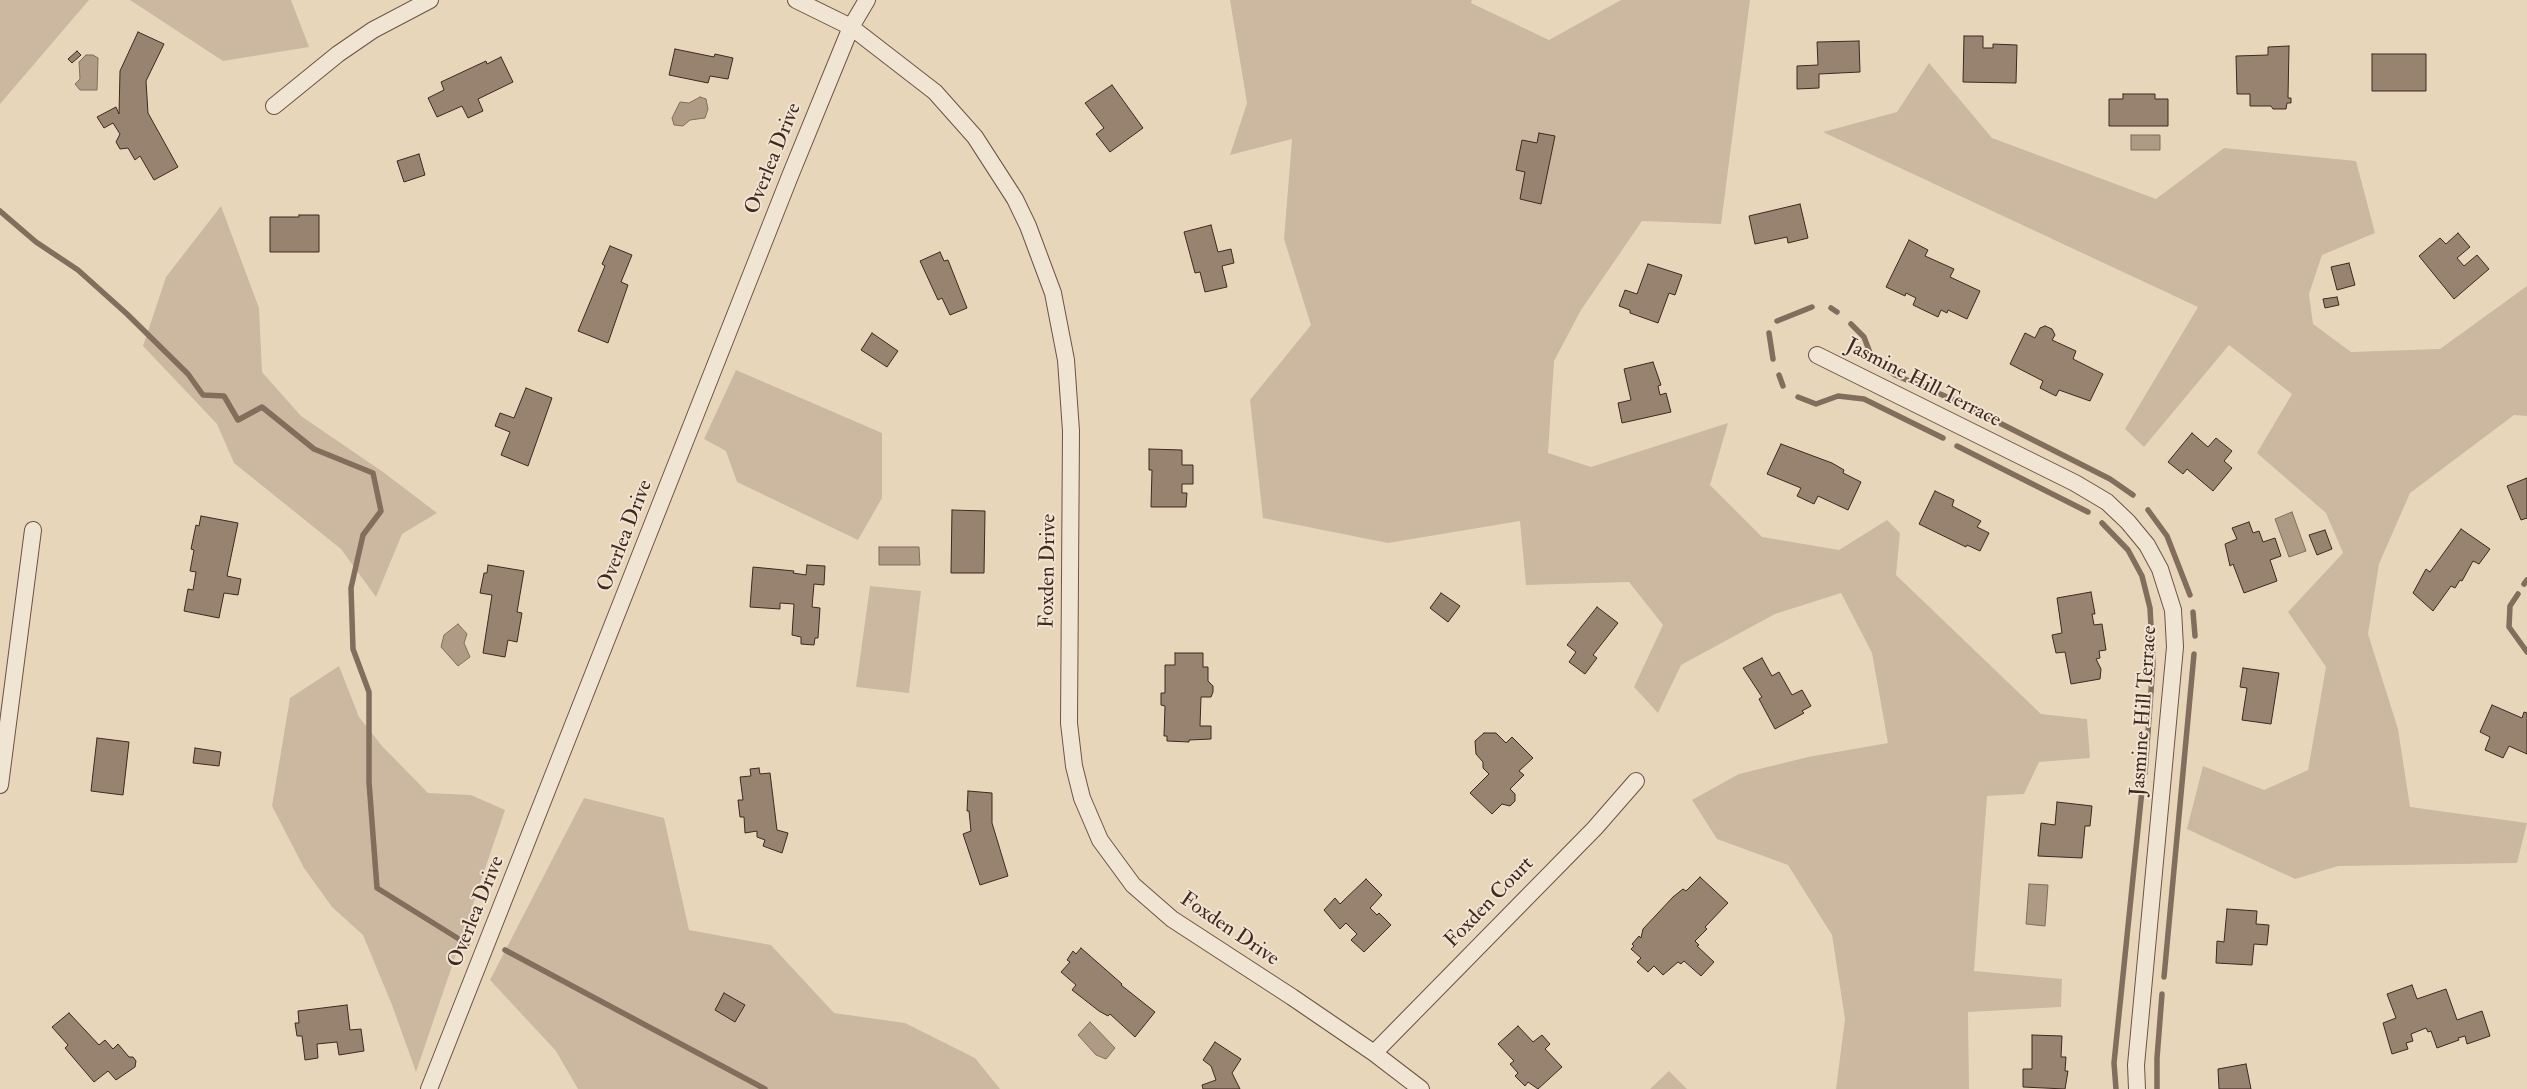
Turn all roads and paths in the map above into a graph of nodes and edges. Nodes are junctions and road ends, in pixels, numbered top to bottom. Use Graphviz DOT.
graph roads {
  1 [pos="430,0"];
  2 [pos="796,0"];
  3 [pos="867,0"];
  4 [pos="851,27"];
  5 [pos="274,106"];
  6 [pos="1817,355"];
  7 [pos="33,530"];
  8 [pos="1636,781"];
  9 [pos="0,785"];
  10 [pos="1374,1053"];
  11 [pos="429,1089"];
  12 [pos="1421,1089"];
  13 [pos="2137,1089"];
  1 -- 5 [label="street"];
  2 -- 4 [label="street, Foxden Drive"];
  3 -- 4 [label="street, Overlea Drive"];
  4 -- 10 [label="street, Foxden Drive"];
  4 -- 11 [label="street, Overlea Drive"];
  6 -- 13 [label="street, Jasmine Hill Terrace"];
  7 -- 9 [label="street"];
  8 -- 10 [label="street, Foxden Court"];
  10 -- 12 [label="street, Foxden Drive"];
}
